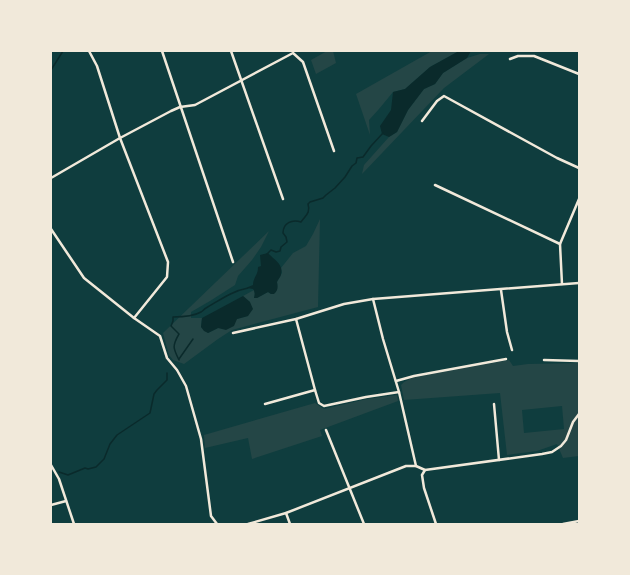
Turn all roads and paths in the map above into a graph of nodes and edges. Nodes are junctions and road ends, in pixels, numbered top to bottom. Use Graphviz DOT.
graph roads {
  1 [pos="89,51"];
  2 [pos="162,51"];
  3 [pos="231,51"];
  4 [pos="510,59"];
  5 [pos="579,74"];
  6 [pos="241,81"];
  7 [pos="180,107"];
  8 [pos="422,121"];
  9 [pos="120,138"];
  10 [pos="334,152"];
  11 [pos="579,168"];
  12 [pos="51,178"];
  13 [pos="435,185"];
  14 [pos="282,199"];
  15 [pos="579,199"];
  16 [pos="51,229"];
  17 [pos="560,244"];
  18 [pos="233,262"];
  19 [pos="579,283"];
  20 [pos="562,284"];
  21 [pos="501,290"];
  22 [pos="373,299"];
  23 [pos="134,318"];
  24 [pos="296,319"];
  25 [pos="233,332"];
  26 [pos="512,350"];
  27 [pos="506,358"];
  28 [pos="544,360"];
  29 [pos="579,361"];
  30 [pos="396,381"];
  31 [pos="315,390"];
  32 [pos="398,392"];
  33 [pos="265,404"];
  34 [pos="494,404"];
  35 [pos="579,414"];
  36 [pos="326,430"];
  37 [pos="499,460"];
  38 [pos="51,465"];
  39 [pos="416,466"];
  40 [pos="425,470"];
  41 [pos="350,488"];
  42 [pos="66,501"];
  43 [pos="51,505"];
  44 [pos="286,513"];
  45 [pos="579,521"];
  46 [pos="74,524"];
  47 [pos="217,524"];
  48 [pos="248,524"];
  49 [pos="290,524"];
  50 [pos="364,524"];
  51 [pos="436,524"];
  52 [pos="563,524"];
  1 -- 9 [label="street"];
  2 -- 7 [label="street"];
  3 -- 6 [label="street"];
  4 -- 5 [label="street"];
  6 -- 7 [label="street"];
  6 -- 10 [label="street"];
  6 -- 14 [label="street"];
  7 -- 9 [label="street"];
  7 -- 18 [label="street"];
  8 -- 11 [label="street"];
  9 -- 12 [label="street"];
  9 -- 23 [label="street"];
  13 -- 17 [label="street"];
  15 -- 17 [label="street"];
  16 -- 23 [label="street"];
  17 -- 20 [label="street"];
  19 -- 20 [label="street"];
  20 -- 21 [label="street"];
  21 -- 22 [label="street"];
  21 -- 26 [label="street"];
  22 -- 24 [label="street"];
  22 -- 30 [label="street"];
  23 -- 47 [label="street"];
  24 -- 25 [label="street"];
  24 -- 31 [label="street"];
  27 -- 30 [label="street"];
  28 -- 29 [label="street"];
  30 -- 32 [label="street"];
  31 -- 32 [label="street"];
  31 -- 33 [label="street"];
  32 -- 39 [label="street"];
  34 -- 37 [label="street"];
  35 -- 37 [label="street"];
  36 -- 41 [label="street"];
  37 -- 40 [label="street"];
  38 -- 42 [label="street"];
  39 -- 40 [label="street"];
  39 -- 41 [label="street"];
  40 -- 51 [label="street"];
  41 -- 44 [label="street"];
  41 -- 50 [label="street"];
  42 -- 43 [label="street"];
  42 -- 46 [label="street"];
  44 -- 48 [label="street"];
  44 -- 49 [label="street"];
  45 -- 52 [label="street"];
}
